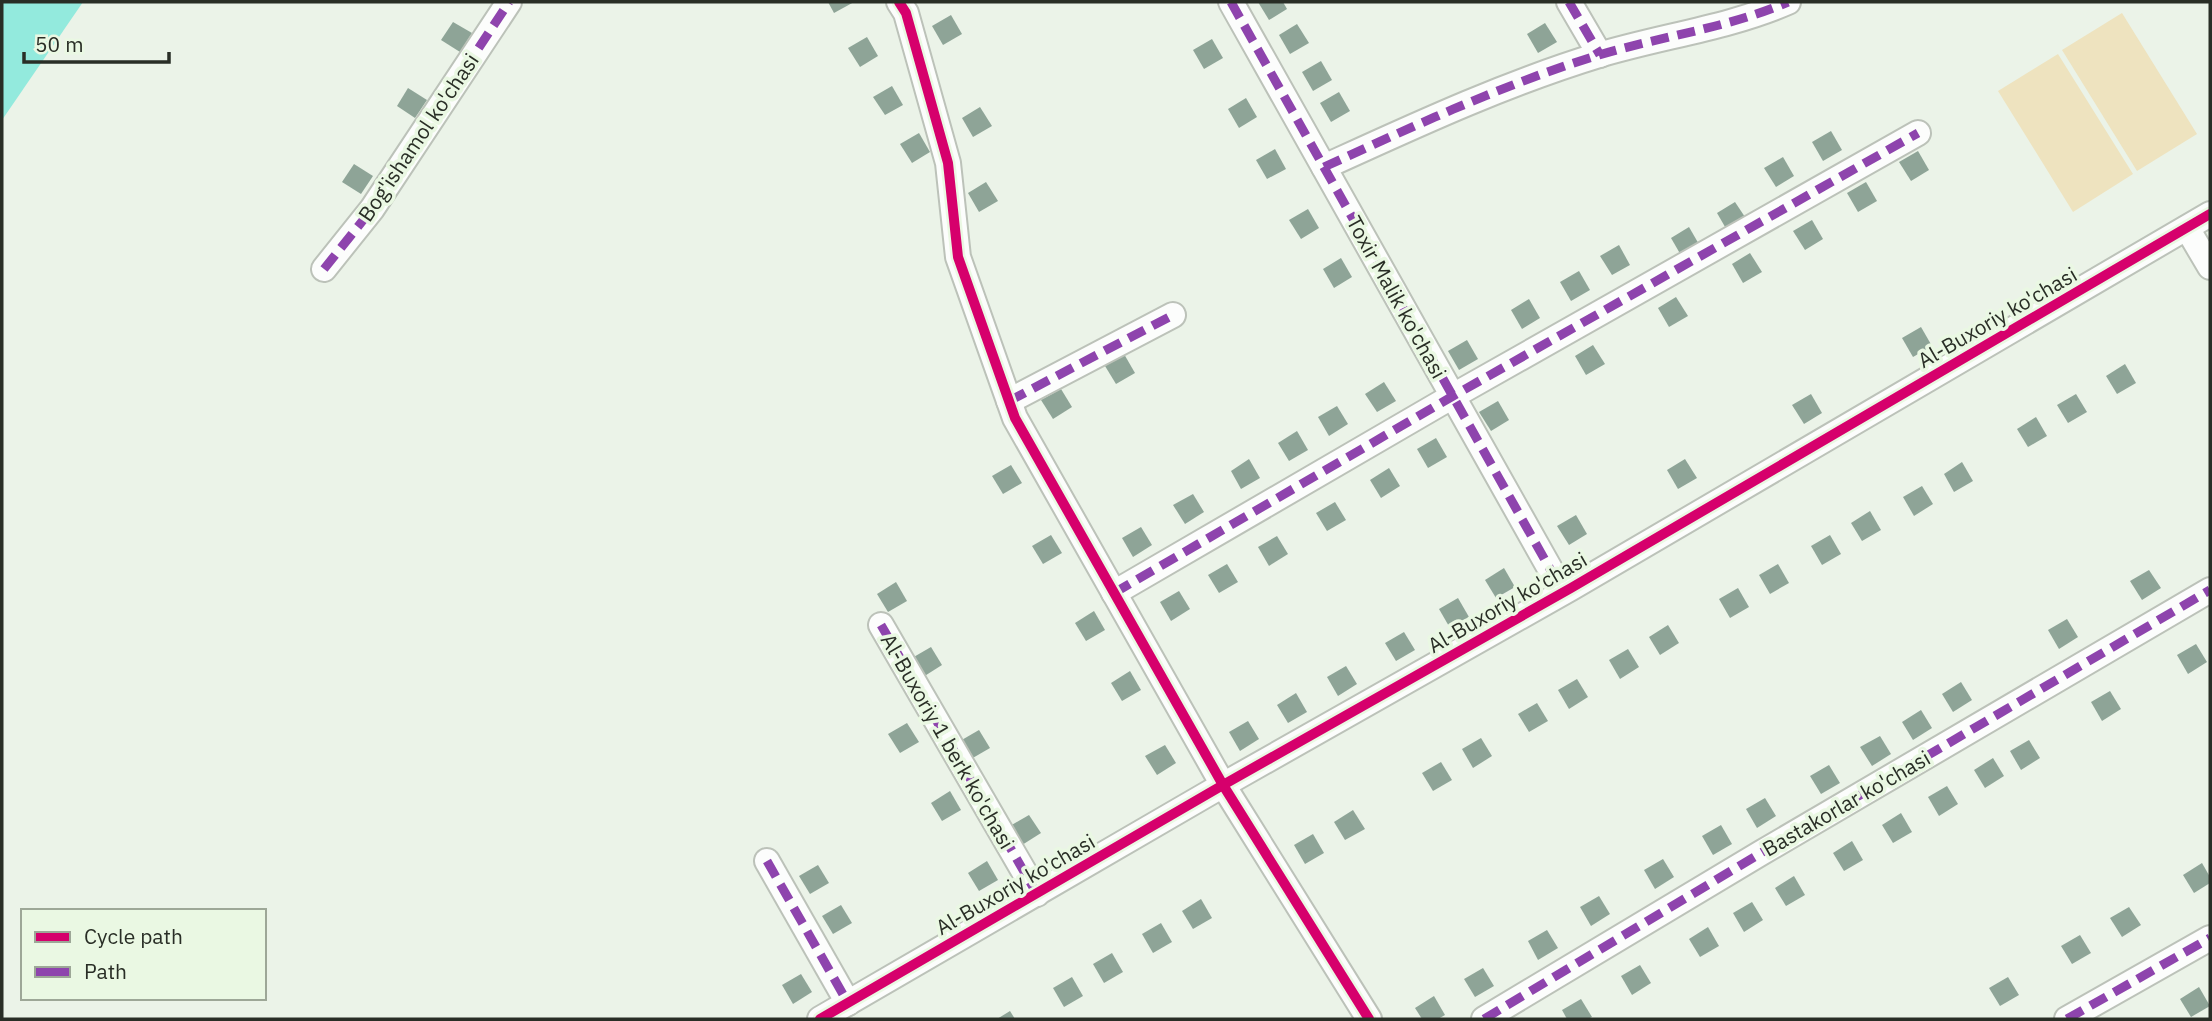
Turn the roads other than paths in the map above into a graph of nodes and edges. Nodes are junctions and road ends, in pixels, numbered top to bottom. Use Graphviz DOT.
graph roads {
  1 [pos="509,2"];
  2 [pos="899,2"];
  3 [pos="1231,2"];
  4 [pos="1569,2"];
  5 [pos="1788,2"];
  6 [pos="1600,55"];
  7 [pos="1918,134"];
  8 [pos="1324,167"];
  9 [pos="2210,214"];
  10 [pos="2187,228"];
  11 [pos="2210,267"];
  12 [pos="324,269"];
  13 [pos="1174,315"];
  14 [pos="1453,396"];
  15 [pos="1010,401"];
  16 [pos="2210,590"];
  17 [pos="1563,592"];
  18 [pos="1114,593"];
  19 [pos="881,625"];
  20 [pos="1223,786"];
  21 [pos="767,861"];
  22 [pos="1037,894"];
  23 [pos="2210,938"];
  24 [pos="848,1003"];
  25 [pos="820,1019"];
  26 [pos="1369,1019"];
  27 [pos="1484,1019"];
  28 [pos="2067,1019"];
  1 -- 12 [label="street, Bog'ishamol ko'chasi"];
  2 -- 15 [label="street"];
  3 -- 8 [label="street, Toxir Malik ko'chasi"];
  4 -- 6 [label="street"];
  5 -- 6 [label="street"];
  6 -- 8 [label="street"];
  7 -- 14 [label="street"];
  8 -- 14 [label="street, Toxir Malik ko'chasi"];
  9 -- 10 [label="street, Al-Buxoriy ko'chasi"];
  10 -- 11 [label="street"];
  10 -- 17 [label="street, Al-Buxoriy ko'chasi"];
  13 -- 15 [label="street"];
  14 -- 17 [label="street, Toxir Malik ko'chasi"];
  14 -- 18 [label="street"];
  15 -- 18 [label="street"];
  16 -- 27 [label="street, Bastakorlar ko'chasi"];
  17 -- 20 [label="street, Al-Buxoriy ko'chasi"];
  18 -- 20 [label="street"];
  19 -- 22 [label="street, Al-Buxoriy 1 berk ko'chasi"];
  20 -- 22 [label="street, Al-Buxoriy ko'chasi"];
  20 -- 26 [label="street"];
  21 -- 24 [label="street"];
  22 -- 24 [label="street, Al-Buxoriy ko'chasi"];
  23 -- 28 [label="street"];
  24 -- 25 [label="street, Al-Buxoriy ko'chasi"];
}
